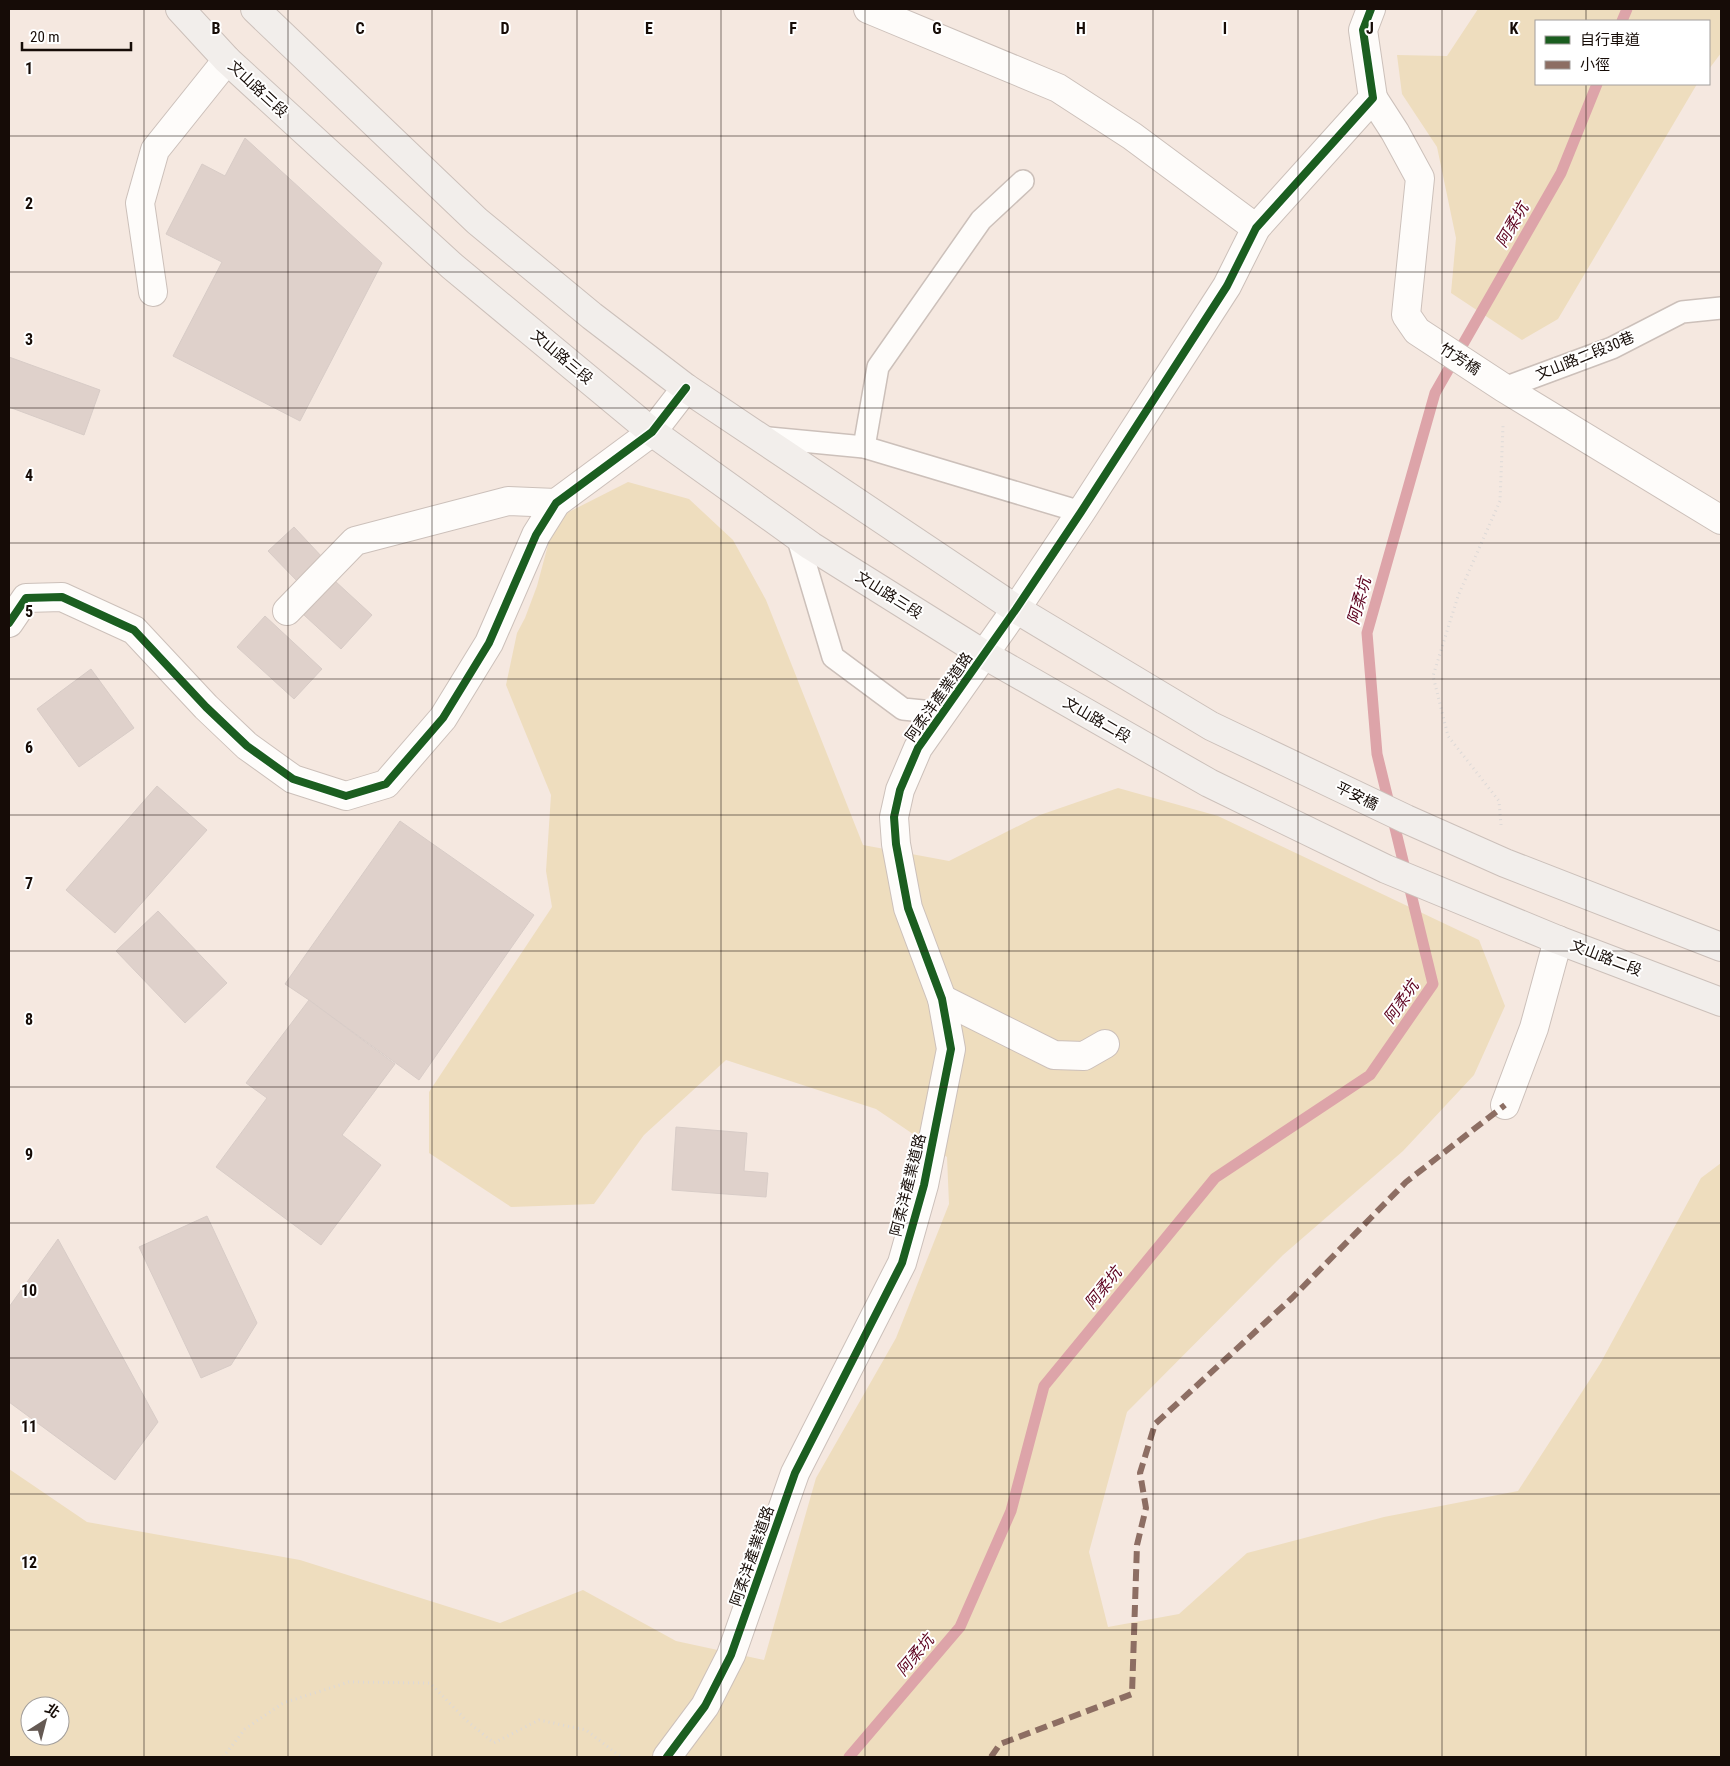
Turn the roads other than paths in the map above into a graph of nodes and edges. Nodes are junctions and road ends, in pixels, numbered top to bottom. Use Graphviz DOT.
graph roads {
  1 [pos="180,9"];
  2 [pos="255,9"];
  3 [pos="868,9"];
  4 [pos="1371,9"];
  5 [pos="227,60"];
  6 [pos="1373,98"];
  7 [pos="1022,181"];
  8 [pos="1256,228"];
  9 [pos="153,292"];
  10 [pos="1721,308"];
  11 [pos="686,388"];
  12 [pos="1504,388"];
  13 [pos="652,432"];
  14 [pos="758,437"];
  15 [pos="864,447"];
  16 [pos="556,503"];
  17 [pos="1081,512"];
  18 [pos="1721,520"];
  19 [pos="797,536"];
  20 [pos="1016,609"];
  21 [pos="287,611"];
  22 [pos="9,623"];
  23 [pos="985,655"];
  24 [pos="943,713"];
  25 [pos="1558,940"];
  26 [pos="1721,947"];
  27 [pos="942,999"];
  28 [pos="1721,1002"];
  29 [pos="1105,1044"];
  30 [pos="1505,1106"];
  31 [pos="667,1757"];
  1 -- 5 [label="main road, 文山路三段"];
  2 -- 11 [label="main road"];
  3 -- 8 [label="street"];
  4 -- 6 [label="street"];
  5 -- 9 [label="street"];
  5 -- 13 [label="main road, 文山路三段"];
  6 -- 8 [label="street, 阿柔洋產業道路"];
  6 -- 12 [label="street, 竹芳橋"];
  7 -- 15 [label="lane"];
  8 -- 17 [label="street, 阿柔洋產業道路"];
  10 -- 12 [label="lane, 文山路二段30巷"];
  11 -- 13 [label="street"];
  11 -- 14 [label="main road"];
  12 -- 18 [label="street, 竹芳橋"];
  13 -- 16 [label="street"];
  13 -- 19 [label="main road, 文山路三段"];
  14 -- 15 [label="lane"];
  14 -- 20 [label="main road"];
  15 -- 17 [label="lane"];
  16 -- 21 [label="street"];
  16 -- 22 [label="street"];
  17 -- 20 [label="street, 阿柔洋產業道路"];
  19 -- 23 [label="main road, 文山路三段"];
  19 -- 24 [label="lane"];
  20 -- 23 [label="street, 阿柔洋產業道路"];
  20 -- 26 [label="main road, 平安橋"];
  23 -- 24 [label="street, 阿柔洋產業道路"];
  23 -- 25 [label="main road, 文山路二段"];
  24 -- 27 [label="street, 阿柔洋產業道路"];
  25 -- 28 [label="main road, 文山路二段"];
  25 -- 30 [label="street"];
  27 -- 29 [label="street"];
  27 -- 31 [label="street, 阿柔洋產業道路"];
}
